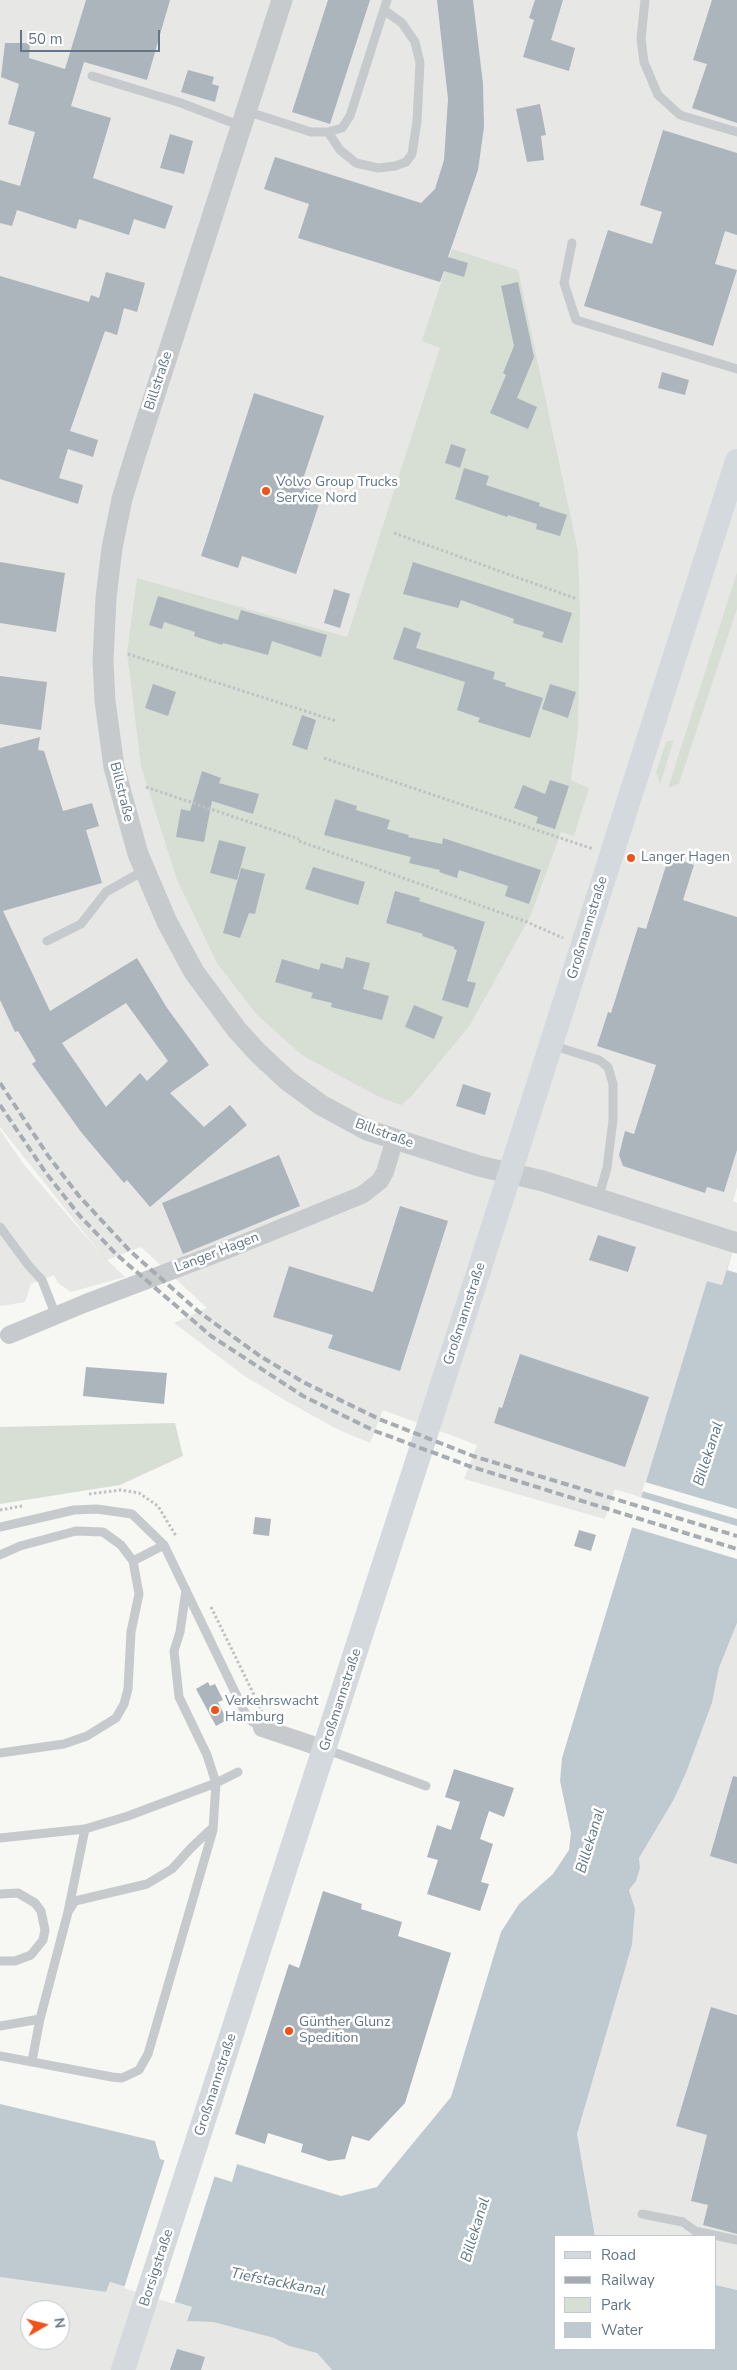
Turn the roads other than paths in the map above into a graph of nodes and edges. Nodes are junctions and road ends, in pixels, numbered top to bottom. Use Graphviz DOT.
graph roads {
  1 [pos="282,0"];
  2 [pos="387,0"];
  3 [pos="645,0"];
  4 [pos="384,10"];
  5 [pos="92,76"];
  6 [pos="244,119"];
  7 [pos="328,132"];
  8 [pos="737,132"];
  9 [pos="572,243"];
  10 [pos="737,369"];
  11 [pos="737,460"];
  12 [pos="145,870"];
  13 [pos="47,941"];
  14 [pos="550,1045"];
  15 [pos="395,1139"];
  16 [pos="510,1173"];
  17 [pos="598,1199"];
  18 [pos="0,1227"];
  19 [pos="736,1243"];
  20 [pos="56,1316"];
  21 [pos="9,1336"];
  22 [pos="0,1527"];
  23 [pos="164,1545"];
  24 [pos="0,1555"];
  25 [pos="133,1561"];
  26 [pos="186,1590"];
  27 [pos="262,1728"];
  28 [pos="325,1749"];
  29 [pos="0,1753"];
  30 [pos="238,1772"];
  31 [pos="216,1783"];
  32 [pos="426,1786"];
  33 [pos="85,1829"];
  34 [pos="213,1830"];
  35 [pos="0,1838"];
  36 [pos="0,1894"];
  37 [pos="68,1912"];
  38 [pos="0,1961"];
  39 [pos="40,2019"];
  40 [pos="0,2026"];
  41 [pos="0,2056"];
  42 [pos="32,2061"];
  43 [pos="189,2166"];
  44 [pos="642,2214"];
  45 [pos="714,2235"];
  46 [pos="717,2236"];
  47 [pos="737,2240"];
  48 [pos="123,2370"];
  1 -- 6 [label="street, Billstraße"];
  2 -- 4 [label="lane"];
  3 -- 8 [label="lane"];
  4 -- 7 [label="lane"];
  4 -- 7 [label="lane"];
  5 -- 6 [label="lane"];
  6 -- 7 [label="lane"];
  6 -- 12 [label="street, Billstraße"];
  9 -- 10 [label="lane"];
  11 -- 14 [label="main road, Großmannstraße"];
  12 -- 13 [label="lane"];
  12 -- 15 [label="street, Billstraße"];
  14 -- 16 [label="main road, Großmannstraße"];
  14 -- 17 [label="lane"];
  15 -- 16 [label="street, Billstraße"];
  15 -- 20 [label="street, Langer Hagen"];
  16 -- 17 [label="street, Billstraße"];
  16 -- 28 [label="main road, Großmannstraße"];
  17 -- 19 [label="street, Billstraße"];
  18 -- 20 [label="lane"];
  20 -- 21 [label="street, Langer Hagen"];
  22 -- 23 [label="lane"];
  23 -- 25 [label="lane"];
  23 -- 26 [label="lane"];
  24 -- 25 [label="lane"];
  25 -- 29 [label="lane"];
  26 -- 27 [label="lane"];
  26 -- 31 [label="lane"];
  27 -- 28 [label="street"];
  28 -- 32 [label="lane"];
  28 -- 43 [label="main road, Großmannstraße"];
  30 -- 31 [label="lane"];
  31 -- 33 [label="lane"];
  31 -- 34 [label="lane"];
  33 -- 35 [label="lane"];
  33 -- 37 [label="lane"];
  34 -- 37 [label="lane"];
  34 -- 42 [label="lane"];
  36 -- 38 [label="lane"];
  37 -- 39 [label="lane"];
  39 -- 40 [label="lane"];
  39 -- 42 [label="lane"];
  41 -- 42 [label="lane"];
  43 -- 48 [label="main road, Borsigstraße"];
  44 -- 45 [label="lane"];
  46 -- 47 [label="lane"];
}
